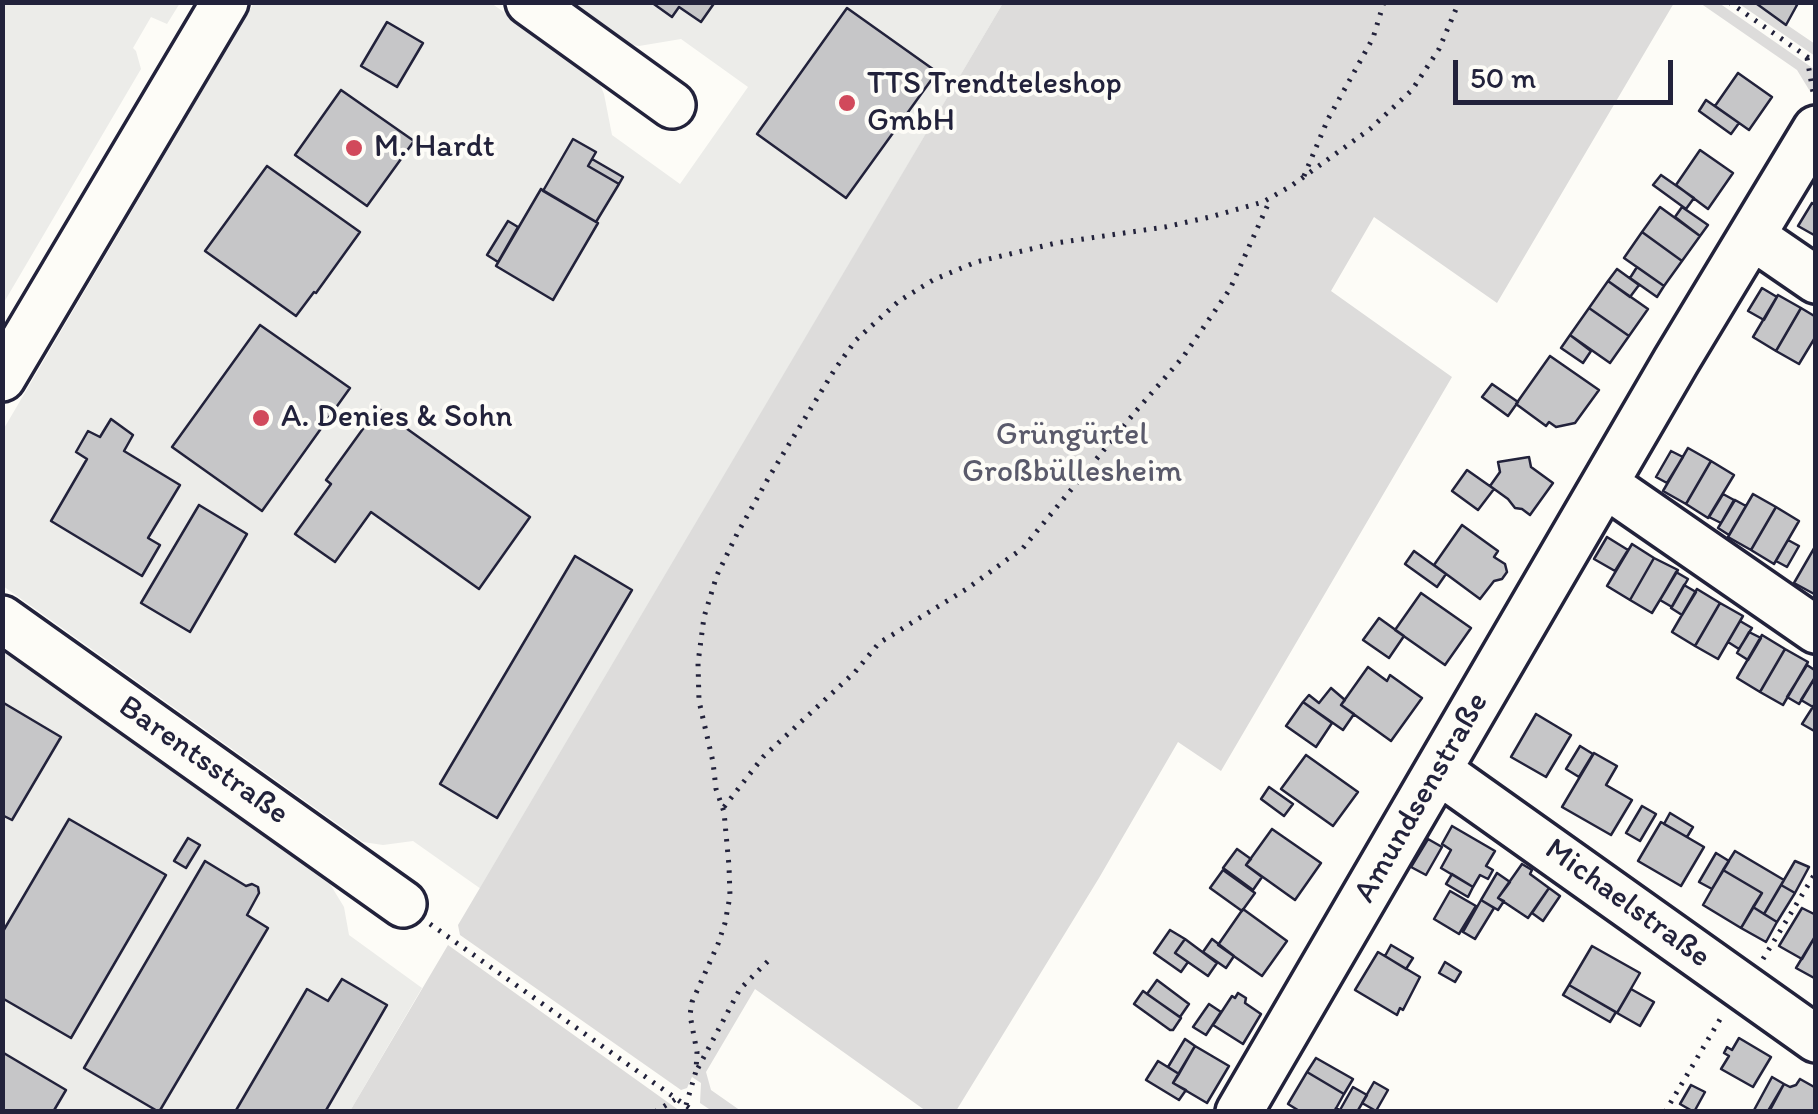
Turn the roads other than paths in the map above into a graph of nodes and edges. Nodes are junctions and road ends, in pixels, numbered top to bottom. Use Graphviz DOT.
graph roads {
  1 [pos="225,2"];
  2 [pos="529,2"];
  3 [pos="672,104"];
  4 [pos="1816,129"];
  5 [pos="1752,236"];
  6 [pos="1816,280"];
  7 [pos="2,378"];
  8 [pos="1605,484"];
  9 [pos="2,619"];
  10 [pos="1816,630"];
  11 [pos="1438,771"];
  12 [pos="403,904"];
  13 [pos="1816,1039"];
  14 [pos="1242,1110"];
  1 -- 7 [label="street"];
  2 -- 3 [label="street"];
  4 -- 5 [label="street, Amundsenstraße"];
  5 -- 6 [label="street"];
  5 -- 8 [label="street, Amundsenstraße"];
  8 -- 10 [label="street"];
  8 -- 11 [label="street, Amundsenstraße"];
  9 -- 12 [label="street, Barentsstraße"];
  11 -- 13 [label="street, Michaelstraße"];
  11 -- 14 [label="street, Amundsenstraße"];
}
